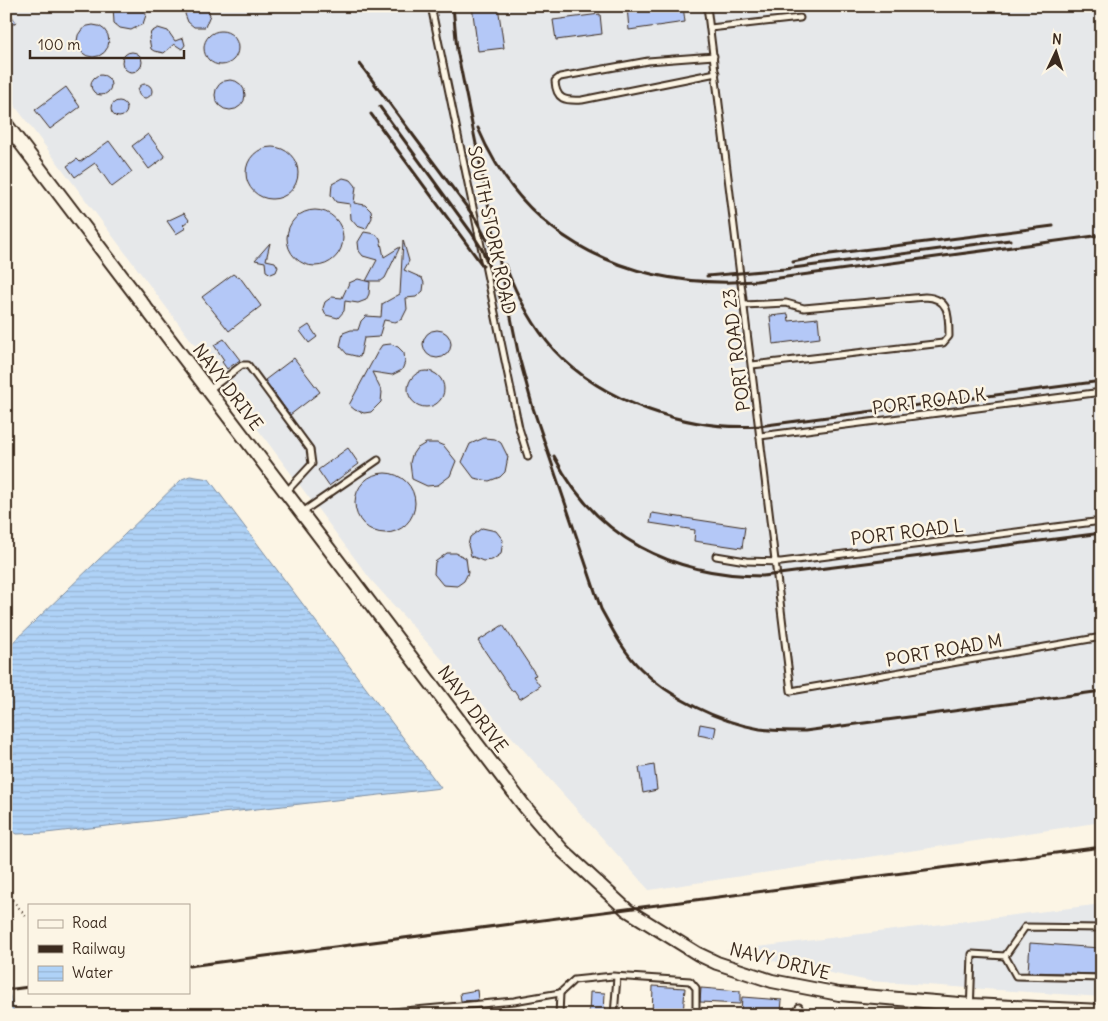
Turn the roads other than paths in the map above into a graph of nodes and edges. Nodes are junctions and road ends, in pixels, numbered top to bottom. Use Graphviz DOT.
graph roads {
  1 [pos="432,6"];
  2 [pos="707,6"];
  3 [pos="800,18"];
  4 [pos="710,28"];
  5 [pos="714,56"];
  6 [pos="716,73"];
  7 [pos="6,124"];
  8 [pos="744,305"];
  9 [pos="752,365"];
  10 [pos="208,390"];
  11 [pos="1102,392"];
  12 [pos="760,436"];
  13 [pos="528,458"];
  14 [pos="378,460"];
  15 [pos="286,493"];
  16 [pos="301,513"];
  17 [pos="1102,521"];
  18 [pos="716,556"];
  19 [pos="775,562"];
  20 [pos="1102,637"];
  21 [pos="791,691"];
  22 [pos="1102,928"];
  23 [pos="1005,956"];
  24 [pos="617,976"];
  25 [pos="1102,978"];
  26 [pos="560,993"];
  27 [pos="799,1007"];
  28 [pos="971,1010"];
  29 [pos="1102,1012"];
  30 [pos="392,1015"];
  31 [pos="559,1015"];
  32 [pos="614,1015"];
  33 [pos="696,1015"];
  34 [pos="798,1015"];
  1 -- 13 [label="lane, SOUTH STORK ROAD"];
  2 -- 4 [label="lane, PORT ROAD 23"];
  3 -- 4 [label="lane"];
  4 -- 5 [label="lane, PORT ROAD 23"];
  5 -- 6 [label="lane, PORT ROAD 23"];
  5 -- 6 [label="lane"];
  6 -- 8 [label="lane, PORT ROAD 23"];
  7 -- 10 [label="street, NAVY DRIVE"];
  8 -- 9 [label="lane, PORT ROAD 23"];
  8 -- 9 [label="lane"];
  9 -- 12 [label="lane, PORT ROAD 23"];
  10 -- 15 [label="street, NAVY DRIVE"];
  10 -- 15 [label="lane"];
  11 -- 12 [label="lane, PORT ROAD K"];
  12 -- 19 [label="lane, PORT ROAD 23"];
  14 -- 16 [label="lane"];
  15 -- 16 [label="street, NAVY DRIVE"];
  16 -- 28 [label="street, NAVY DRIVE"];
  17 -- 19 [label="lane, PORT ROAD L"];
  18 -- 19 [label="lane, PORT ROAD L"];
  19 -- 21 [label="lane, PORT ROAD 23"];
  20 -- 21 [label="lane, PORT ROAD M"];
  22 -- 23 [label="lane"];
  23 -- 25 [label="lane"];
  23 -- 28 [label="lane"];
  24 -- 26 [label="lane"];
  24 -- 32 [label="lane"];
  24 -- 33 [label="lane"];
  26 -- 30 [label="lane"];
  26 -- 31 [label="lane"];
  27 -- 34 [label="lane"];
  28 -- 29 [label="street, NAVY DRIVE"];
}
